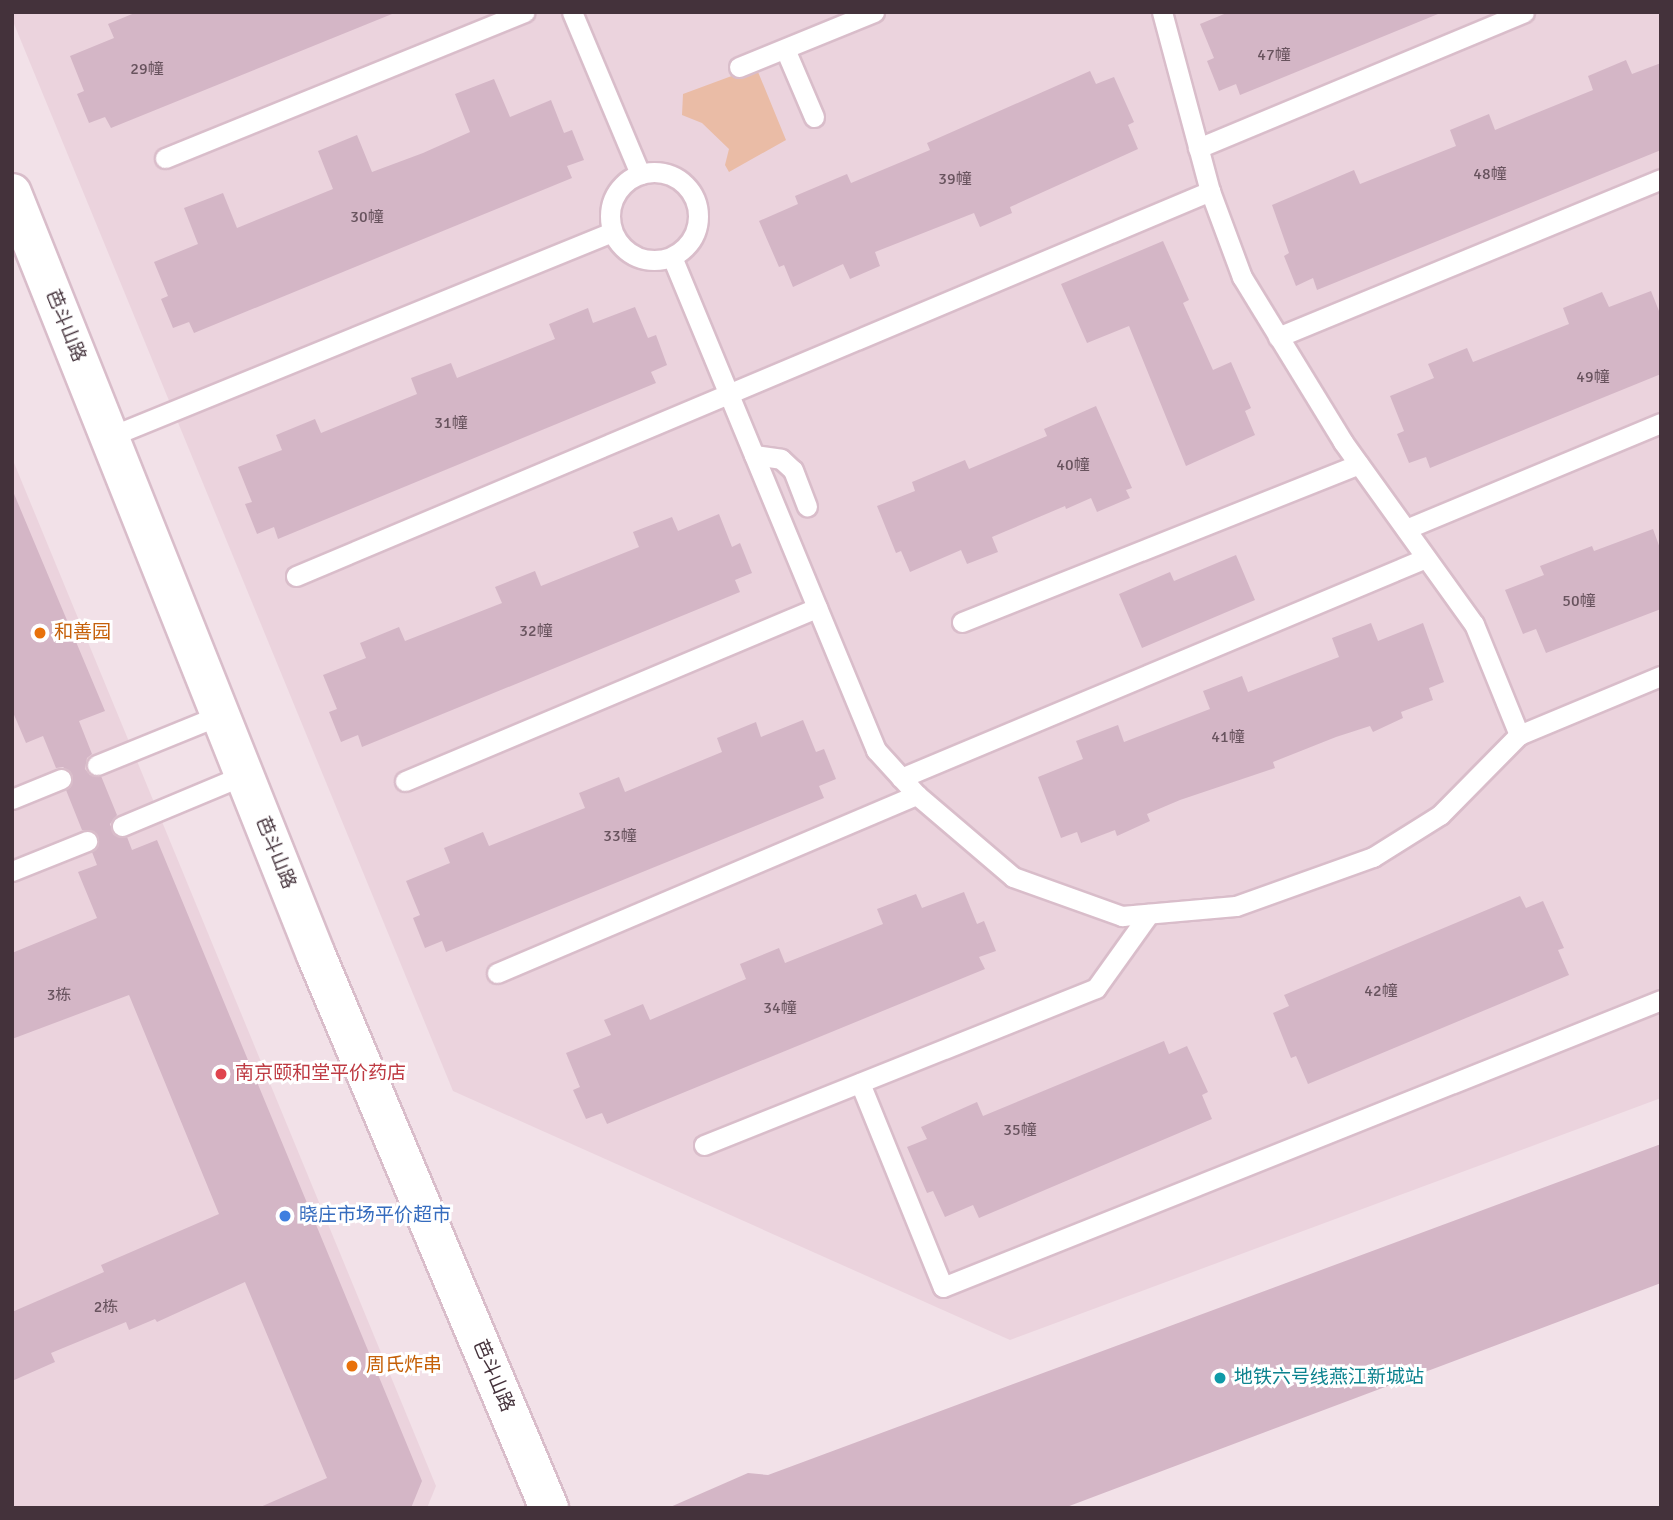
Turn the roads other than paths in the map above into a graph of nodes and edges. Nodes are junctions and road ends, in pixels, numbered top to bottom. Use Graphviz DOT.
graph roads {
  1 [pos="525,12"];
  2 [pos="572,12"];
  3 [pos="874,12"];
  4 [pos="1162,12"];
  5 [pos="1524,12"];
  6 [pos="785,49"];
  7 [pos="739,67"];
  8 [pos="814,117"];
  9 [pos="1198,148"];
  10 [pos="164,159"];
  11 [pos="640,174"];
  12 [pos="1661,179"];
  13 [pos="1210,191"];
  14 [pos="12,193"];
  15 [pos="612,232"];
  16 [pos="672,257"];
  17 [pos="1278,337"];
  18 [pos="729,394"];
  19 [pos="1661,423"];
  20 [pos="109,437"];
  21 [pos="754,455"];
  22 [pos="1359,464"];
  23 [pos="807,506"];
  24 [pos="1405,529"];
  25 [pos="1426,558"];
  26 [pos="296,576"];
  27 [pos="817,608"];
  28 [pos="962,622"];
  29 [pos="1661,676"];
  30 [pos="220,715"];
  31 [pos="1519,735"];
  32 [pos="97,765"];
  33 [pos="244,775"];
  34 [pos="901,778"];
  35 [pos="61,779"];
  36 [pos="405,781"];
  37 [pos="917,795"];
  38 [pos="12,799"];
  39 [pos="122,826"];
  40 [pos="87,841"];
  41 [pos="12,872"];
  42 [pos="1149,914"];
  43 [pos="497,973"];
  44 [pos="1661,1000"];
  45 [pos="860,1083"];
  46 [pos="704,1145"];
  47 [pos="549,1508"];
  1 -- 10 [label="lane"];
  2 -- 11 [label="lane"];
  3 -- 6 [label="lane"];
  4 -- 9 [label="lane"];
  5 -- 9 [label="lane"];
  6 -- 7 [label="lane"];
  6 -- 8 [label="lane"];
  9 -- 13 [label="lane"];
  11 -- 15 [label="lane"];
  11 -- 16 [label="lane"];
  12 -- 17 [label="lane"];
  13 -- 17 [label="lane"];
  13 -- 18 [label="lane"];
  14 -- 20 [label="street, 芭斗山路"];
  15 -- 16 [label="lane"];
  15 -- 20 [label="lane"];
  16 -- 18 [label="lane"];
  17 -- 22 [label="lane"];
  18 -- 21 [label="lane"];
  18 -- 26 [label="lane"];
  19 -- 24 [label="lane"];
  20 -- 30 [label="street, 芭斗山路"];
  21 -- 23 [label="lane"];
  21 -- 27 [label="lane"];
  22 -- 24 [label="lane"];
  22 -- 28 [label="lane"];
  24 -- 25 [label="lane"];
  25 -- 31 [label="lane"];
  25 -- 34 [label="lane"];
  27 -- 34 [label="lane"];
  27 -- 36 [label="lane"];
  29 -- 31 [label="lane"];
  30 -- 32 [label="lane"];
  30 -- 33 [label="street, 芭斗山路"];
  31 -- 42 [label="lane"];
  33 -- 39 [label="lane"];
  33 -- 47 [label="street, 芭斗山路"];
  34 -- 37 [label="lane"];
  35 -- 38 [label="lane"];
  37 -- 42 [label="lane"];
  37 -- 43 [label="lane"];
  40 -- 41 [label="lane"];
  42 -- 45 [label="lane"];
  44 -- 45 [label="lane"];
  45 -- 46 [label="lane"];
}
